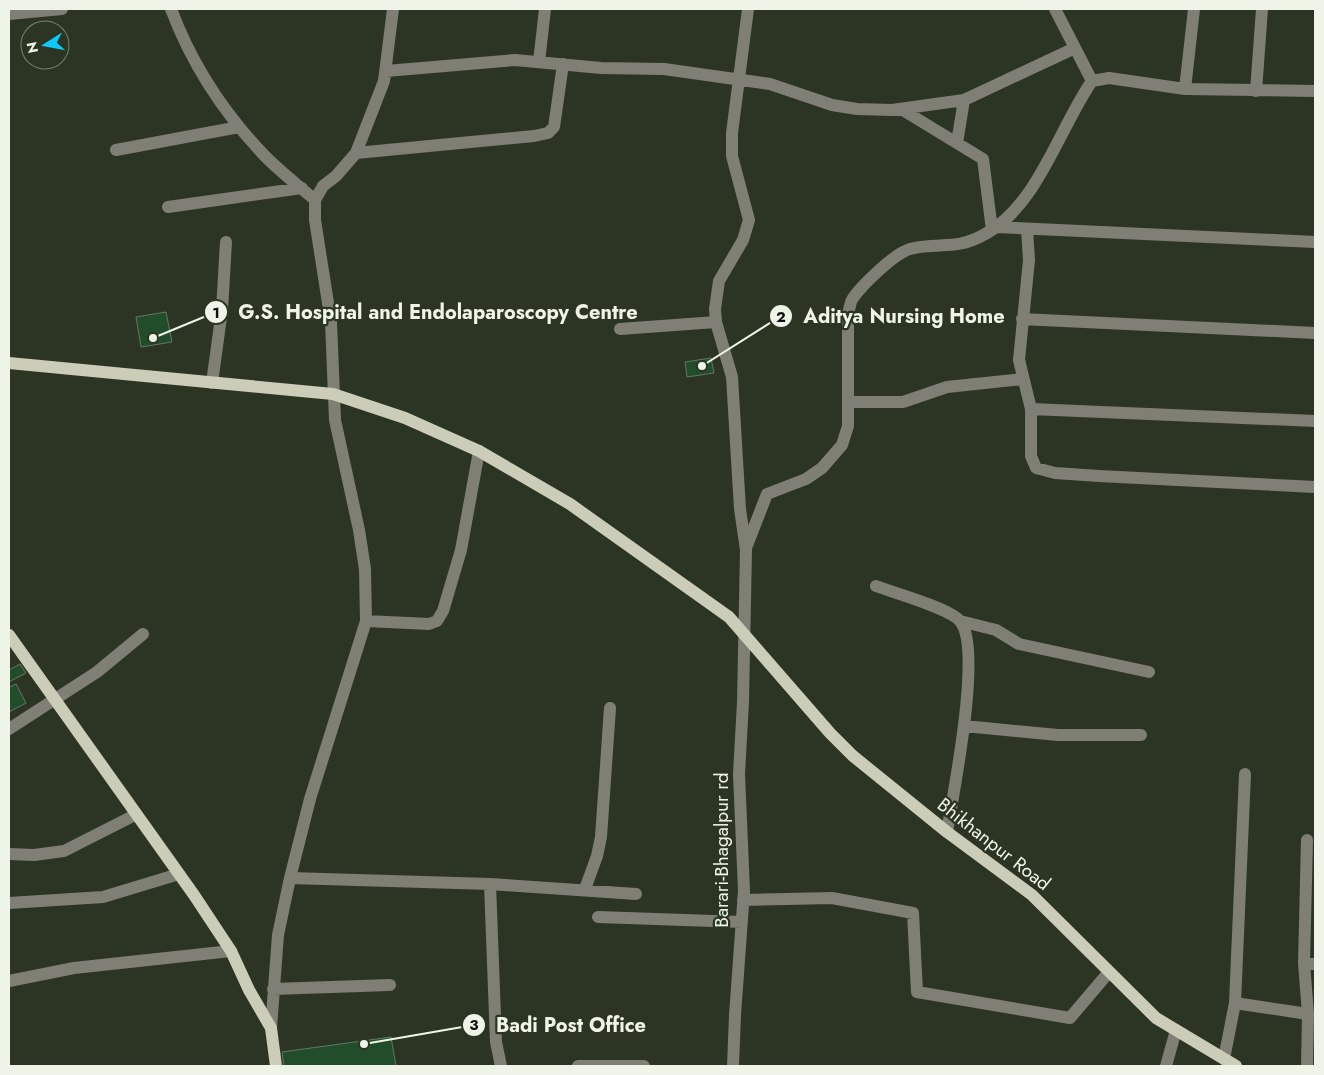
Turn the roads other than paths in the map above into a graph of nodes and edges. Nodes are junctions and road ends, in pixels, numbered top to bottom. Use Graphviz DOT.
graph roads {
  1 [pos="62,9"];
  2 [pos="171,9"];
  3 [pos="393,9"];
  4 [pos="545,9"];
  5 [pos="748,9"];
  6 [pos="1055,9"];
  7 [pos="1194,9"];
  8 [pos="1262,9"];
  9 [pos="35,10"];
  10 [pos="9,14"];
  11 [pos="1075,48"];
  12 [pos="539,62"];
  13 [pos="563,64"];
  14 [pos="385,76"];
  15 [pos="740,81"];
  16 [pos="1092,81"];
  17 [pos="1185,89"];
  18 [pos="1256,91"];
  19 [pos="1315,91"];
  20 [pos="964,100"];
  21 [pos="900,109"];
  22 [pos="240,127"];
  23 [pos="957,143"];
  24 [pos="116,150"];
  25 [pos="356,153"];
  26 [pos="302,188"];
  27 [pos="315,200"];
  28 [pos="168,207"];
  29 [pos="994,229"];
  30 [pos="1027,229"];
  31 [pos="226,242"];
  32 [pos="1315,242"];
  33 [pos="1022,319"];
  34 [pos="716,322"];
  35 [pos="620,329"];
  36 [pos="1315,333"];
  37 [pos="9,363"];
  38 [pos="1023,379"];
  39 [pos="212,383"];
  40 [pos="333,394"];
  41 [pos="849,402"];
  42 [pos="1031,409"];
  43 [pos="1315,421"];
  44 [pos="479,451"];
  45 [pos="1315,487"];
  46 [pos="746,550"];
  47 [pos="876,586"];
  48 [pos="366,621"];
  49 [pos="960,621"];
  50 [pos="744,633"];
  51 [pos="143,634"];
  52 [pos="10,639"];
  53 [pos="1149,672"];
  54 [pos="55,701"];
  55 [pos="610,708"];
  56 [pos="964,726"];
  57 [pos="9,729"];
  58 [pos="1141,735"];
  59 [pos="1245,774"];
  60 [pos="135,815"];
  61 [pos="947,832"];
  62 [pos="1307,840"];
  63 [pos="9,854"];
  64 [pos="179,874"];
  65 [pos="290,878"];
  66 [pos="490,884"];
  67 [pos="585,889"];
  68 [pos="636,894"];
  69 [pos="743,900"];
  70 [pos="9,903"];
  71 [pos="598,918"];
  72 [pos="742,922"];
  73 [pos="231,952"];
  74 [pos="1310,964"];
  75 [pos="1109,972"];
  76 [pos="9,981"];
  77 [pos="390,986"];
  78 [pos="273,989"];
  79 [pos="1235,1003"];
  80 [pos="1310,1020"];
  81 [pos="271,1028"];
  82 [pos="1176,1030"];
  83 [pos="1224,1059"];
  84 [pos="276,1066"];
  85 [pos="501,1066"];
  86 [pos="578,1066"];
  87 [pos="609,1066"];
  88 [pos="644,1066"];
  89 [pos="734,1066"];
  90 [pos="1166,1066"];
  91 [pos="1236,1066"];
  92 [pos="1306,1066"];
  1 -- 9 [label="street"];
  2 -- 22 [label="street"];
  3 -- 14 [label="street"];
  4 -- 12 [label="street"];
  5 -- 15 [label="street"];
  6 -- 11 [label="street"];
  7 -- 17 [label="street"];
  8 -- 18 [label="street"];
  9 -- 10 [label="street"];
  11 -- 16 [label="street"];
  11 -- 20 [label="street"];
  12 -- 13 [label="street"];
  12 -- 14 [label="street"];
  13 -- 15 [label="street"];
  13 -- 25 [label="street"];
  14 -- 25 [label="street"];
  15 -- 21 [label="street"];
  15 -- 34 [label="street"];
  16 -- 17 [label="street"];
  16 -- 29 [label="street"];
  17 -- 18 [label="street"];
  18 -- 19 [label="street"];
  20 -- 21 [label="street"];
  20 -- 23 [label="street"];
  21 -- 23 [label="street"];
  22 -- 24 [label="street"];
  22 -- 26 [label="street"];
  23 -- 29 [label="street"];
  25 -- 27 [label="street"];
  26 -- 27 [label="street"];
  26 -- 28 [label="street"];
  27 -- 40 [label="street"];
  29 -- 30 [label="street"];
  29 -- 41 [label="street"];
  30 -- 32 [label="street"];
  30 -- 33 [label="street"];
  31 -- 39 [label="street"];
  33 -- 36 [label="street"];
  33 -- 38 [label="street"];
  34 -- 35 [label="street"];
  34 -- 46 [label="street"];
  37 -- 39 [label="main road, Bhikhanpur Road"];
  38 -- 41 [label="street"];
  38 -- 42 [label="street"];
  39 -- 40 [label="main road, Bhikhanpur Road"];
  40 -- 44 [label="main road, Bhikhanpur Road"];
  40 -- 48 [label="street"];
  41 -- 46 [label="street"];
  42 -- 43 [label="street"];
  42 -- 45 [label="street"];
  44 -- 48 [label="street"];
  44 -- 50 [label="main road, Bhikhanpur Road"];
  46 -- 50 [label="street, Barari-Bhagalpur rd"];
  47 -- 49 [label="street"];
  48 -- 65 [label="street"];
  49 -- 53 [label="street"];
  49 -- 56 [label="street"];
  50 -- 61 [label="main road, Bhikhanpur Road"];
  50 -- 69 [label="street, Barari-Bhagalpur rd"];
  51 -- 54 [label="street"];
  52 -- 54 [label="main road"];
  54 -- 57 [label="street"];
  54 -- 60 [label="main road"];
  55 -- 67 [label="street"];
  56 -- 58 [label="street"];
  56 -- 61 [label="street"];
  59 -- 79 [label="street"];
  60 -- 63 [label="street"];
  60 -- 64 [label="main road"];
  61 -- 75 [label="main road, Bhikhanpur Road"];
  62 -- 74 [label="street"];
  64 -- 70 [label="street"];
  64 -- 73 [label="main road"];
  65 -- 66 [label="street"];
  65 -- 78 [label="street"];
  66 -- 67 [label="street"];
  66 -- 85 [label="street"];
  67 -- 68 [label="street"];
  69 -- 72 [label="street, Barari-Bhagalpur rd"];
  69 -- 75 [label="street"];
  71 -- 72 [label="street"];
  72 -- 89 [label="street, Barari-Bhagalpur rd"];
  73 -- 76 [label="street"];
  73 -- 81 [label="main road"];
  74 -- 80 [label="street"];
  75 -- 82 [label="main road, Bhikhanpur Road"];
  77 -- 78 [label="street"];
  78 -- 81 [label="street"];
  79 -- 80 [label="street"];
  79 -- 83 [label="street"];
  80 -- 92 [label="street"];
  81 -- 84 [label="main road"];
  82 -- 83 [label="main road, Bhikhanpur Road"];
  82 -- 90 [label="street"];
  83 -- 91 [label="main road, Bhikhanpur Road"];
  86 -- 87 [label="street"];
  87 -- 88 [label="street"];
}
